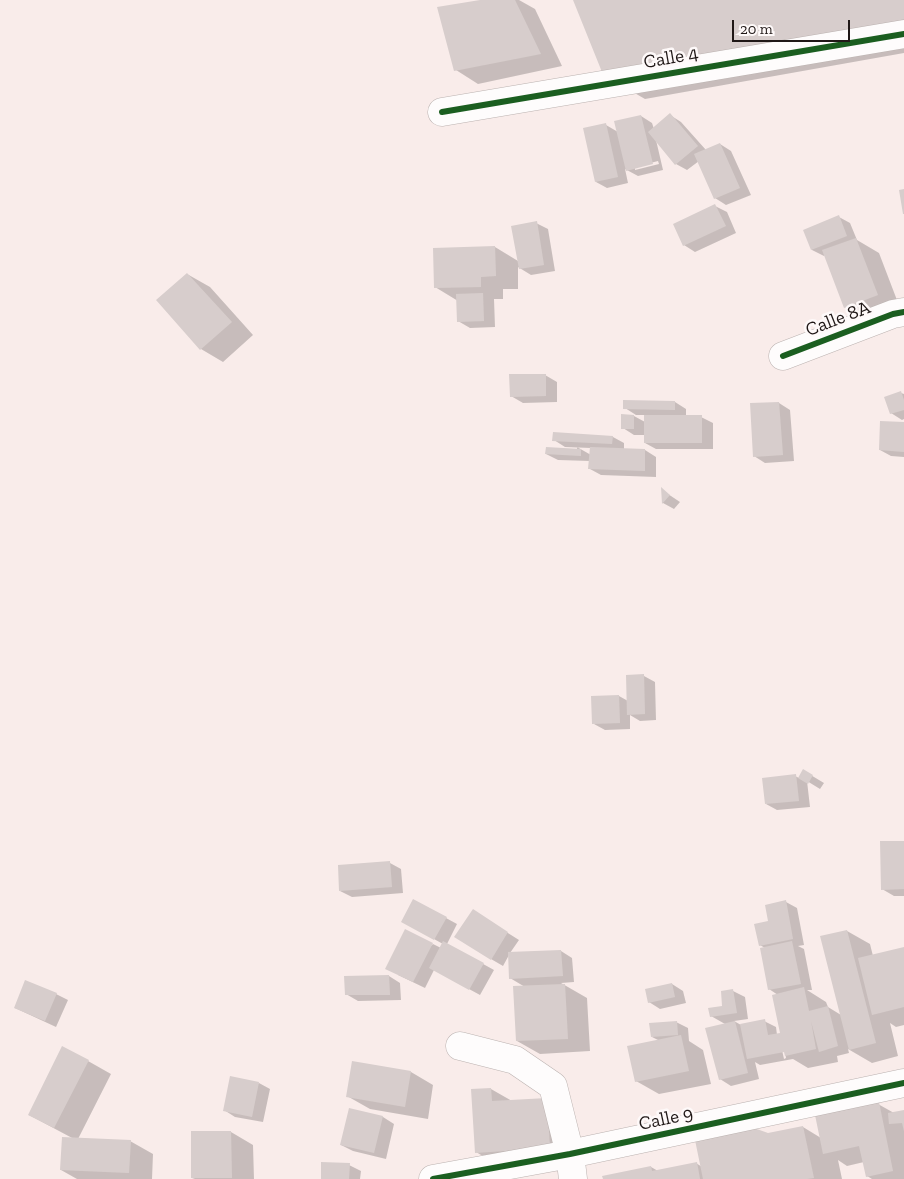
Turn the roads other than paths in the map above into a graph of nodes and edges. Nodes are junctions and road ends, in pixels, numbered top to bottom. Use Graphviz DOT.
graph roads {
  1 [pos="904,34"];
  2 [pos="442,112"];
  3 [pos="904,312"];
  4 [pos="783,356"];
  5 [pos="460,1046"];
  6 [pos="904,1083"];
  7 [pos="572,1167"];
  8 [pos="433,1179"];
  1 -- 2 [label="street, Calle 4"];
  3 -- 4 [label="street, Calle 8A"];
  5 -- 7 [label="street"];
  6 -- 7 [label="street, Calle 9"];
  7 -- 8 [label="street, Calle 9"];
}
